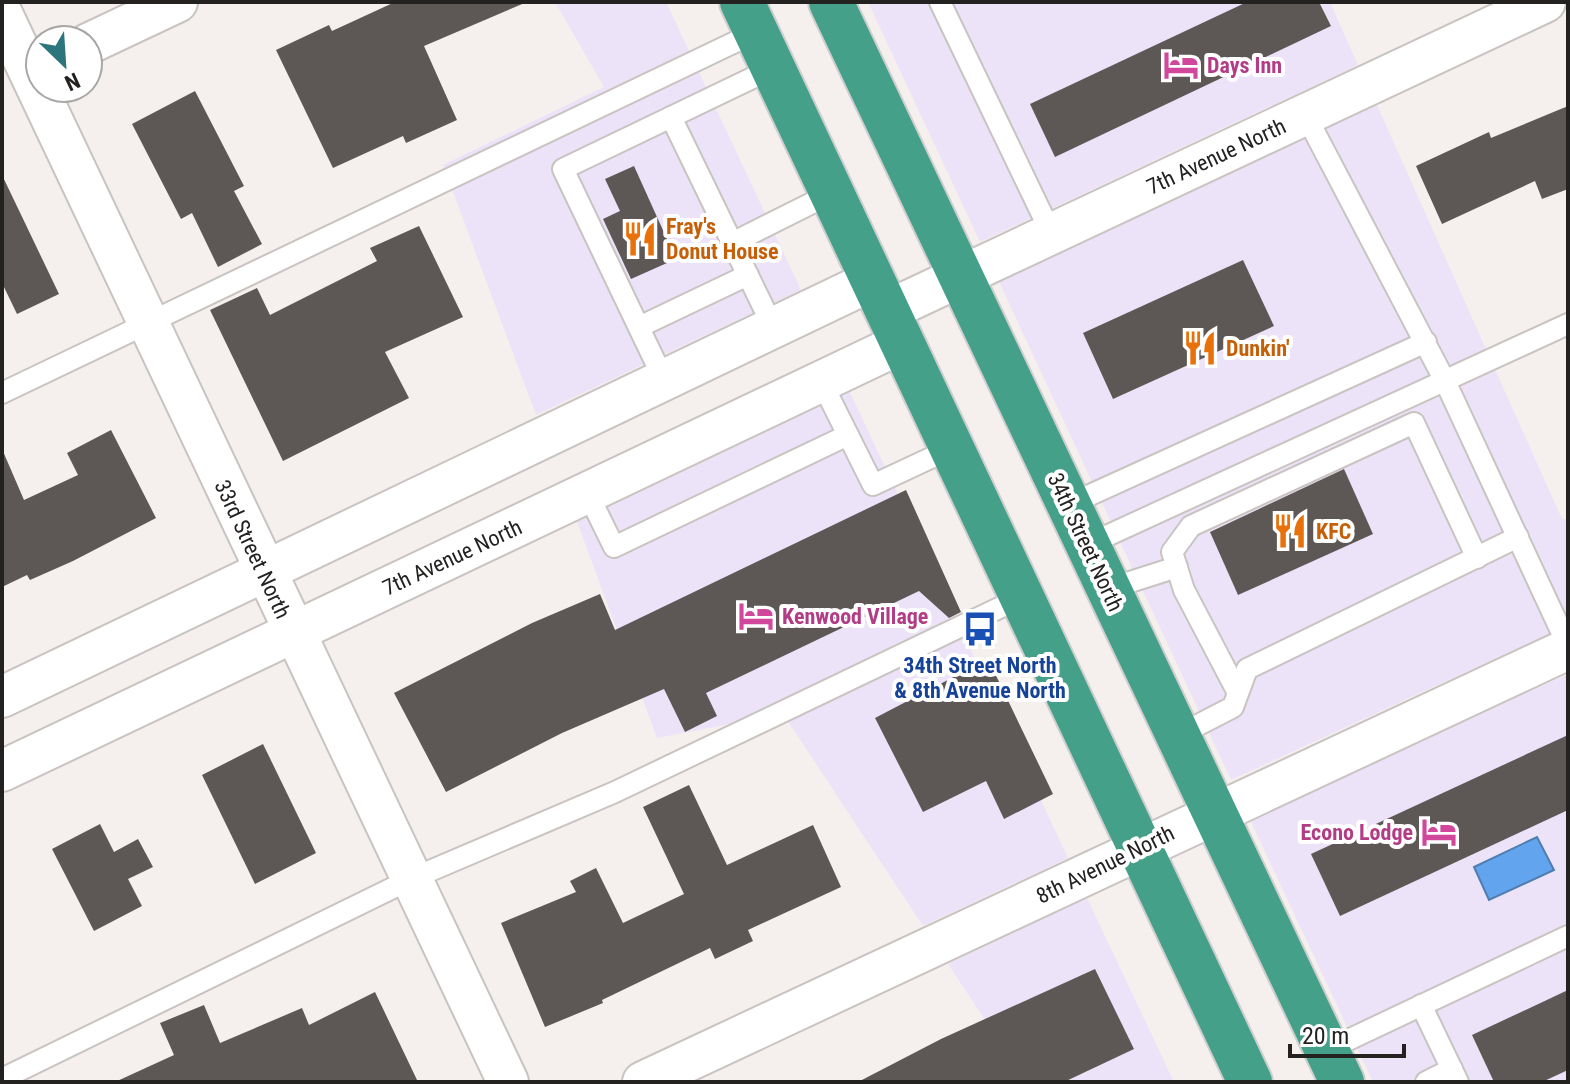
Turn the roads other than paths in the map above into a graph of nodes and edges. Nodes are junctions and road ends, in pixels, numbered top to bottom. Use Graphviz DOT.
graph roads {
  1 [pos="177,2"];
  2 [pos="940,2"];
  3 [pos="1545,2"];
  4 [pos="835,3"];
  5 [pos="2,14"];
  6 [pos="757,34"];
  7 [pos="104,36"];
  8 [pos="24,75"];
  9 [pos="38,104"];
  10 [pos="1305,114"];
  11 [pos="671,117"];
  12 [pos="832,193"];
  13 [pos="1051,233"];
  14 [pos="732,243"];
  15 [pos="748,275"];
  16 [pos="961,276"];
  17 [pos="887,311"];
  18 [pos="147,324"];
  19 [pos="1568,324"];
  20 [pos="639,327"];
  21 [pos="773,327"];
  22 [pos="1426,342"];
  23 [pos="664,380"];
  24 [pos="821,381"];
  25 [pos="1445,381"];
  26 [pos="2,393"];
  27 [pos="848,435"];
  28 [pos="1324,437"];
  29 [pos="952,448"];
  30 [pos="1334,461"];
  31 [pos="587,492"];
  32 [pos="1185,501"];
  33 [pos="1068,505"];
  34 [pos="1191,526"];
  35 [pos="1518,537"];
  36 [pos="1087,545"];
  37 [pos="1477,558"];
  38 [pos="1177,567"];
  39 [pos="263,570"];
  40 [pos="1108,589"];
  41 [pos="1022,597"];
  42 [pos="292,633"];
  43 [pos="1568,647"];
  44 [pos="1238,693"];
  45 [pos="2,697"];
  46 [pos="1177,736"];
  47 [pos="2,771"];
  48 [pos="1213,813"];
  49 [pos="1140,848"];
  50 [pos="411,879"];
  51 [pos="1568,937"];
  52 [pos="1421,1005"];
  53 [pos="1334,1066"];
  54 [pos="1455,1076"];
  55 [pos="2,1079"];
  56 [pos="508,1082"];
  57 [pos="643,1082"];
  58 [pos="1250,1082"];
  59 [pos="1426,1082"];
  1 -- 7 [label="street"];
  2 -- 13 [label="lane"];
  3 -- 10 [label="street, 7th Avenue North"];
  4 -- 16 [label="highway, 34th Street North"];
  5 -- 8 [label="street, 33rd Street North"];
  6 -- 11 [label="lane"];
  6 -- 12 [label="highway"];
  6 -- 18 [label="lane"];
  9 -- 18 [label="street, 33rd Street North"];
  10 -- 13 [label="street, 7th Avenue North"];
  10 -- 22 [label="lane"];
  11 -- 14 [label="lane"];
  11 -- 20 [label="lane"];
  12 -- 14 [label="lane"];
  12 -- 17 [label="highway"];
  13 -- 16 [label="street, 7th Avenue North"];
  14 -- 15 [label="lane"];
  15 -- 20 [label="lane"];
  15 -- 21 [label="lane"];
  16 -- 17 [label="street, 7th Avenue North"];
  16 -- 33 [label="highway, 34th Street North"];
  17 -- 21 [label="street, 7th Avenue North"];
  17 -- 24 [label="street, 7th Avenue North"];
  17 -- 29 [label="highway"];
  18 -- 26 [label="lane"];
  18 -- 39 [label="street, 33rd Street North"];
  19 -- 25 [label="lane"];
  20 -- 23 [label="lane"];
  21 -- 23 [label="street, 7th Avenue North"];
  22 -- 25 [label="lane"];
  22 -- 33 [label="lane"];
  23 -- 39 [label="street, 7th Avenue North"];
  24 -- 27 [label="lane"];
  24 -- 31 [label="street, 7th Avenue North"];
  25 -- 28 [label="lane"];
  25 -- 35 [label="lane"];
  27 -- 29 [label="lane"];
  27 -- 31 [label="lane"];
  28 -- 30 [label="lane"];
  28 -- 32 [label="lane"];
  29 -- 41 [label="highway"];
  30 -- 34 [label="lane"];
  30 -- 37 [label="lane"];
  31 -- 42 [label="street, 7th Avenue North"];
  32 -- 34 [label="lane"];
  32 -- 36 [label="lane"];
  33 -- 36 [label="highway, 34th Street North"];
  34 -- 38 [label="lane"];
  35 -- 37 [label="lane"];
  35 -- 43 [label="lane"];
  36 -- 40 [label="highway, 34th Street North"];
  37 -- 44 [label="lane"];
  38 -- 40 [label="lane"];
  38 -- 44 [label="lane"];
  39 -- 42 [label="street, 33rd Street North"];
  39 -- 45 [label="street, 7th Avenue North"];
  40 -- 46 [label="highway, 34th Street North"];
  41 -- 49 [label="highway"];
  41 -- 50 [label="lane"];
  42 -- 47 [label="street, 7th Avenue North"];
  42 -- 50 [label="street, 33rd Street North"];
  43 -- 48 [label="street, 8th Avenue North"];
  44 -- 46 [label="lane"];
  46 -- 48 [label="highway, 34th Street North"];
  48 -- 49 [label="street, 8th Avenue North"];
  48 -- 53 [label="highway, 34th Street North"];
  49 -- 57 [label="street, 8th Avenue North"];
  49 -- 58 [label="highway"];
  50 -- 55 [label="lane"];
  50 -- 56 [label="street, 33rd Street North"];
  51 -- 52 [label="lane"];
  52 -- 53 [label="lane"];
  52 -- 54 [label="lane"];
  54 -- 59 [label="lane"];
}
